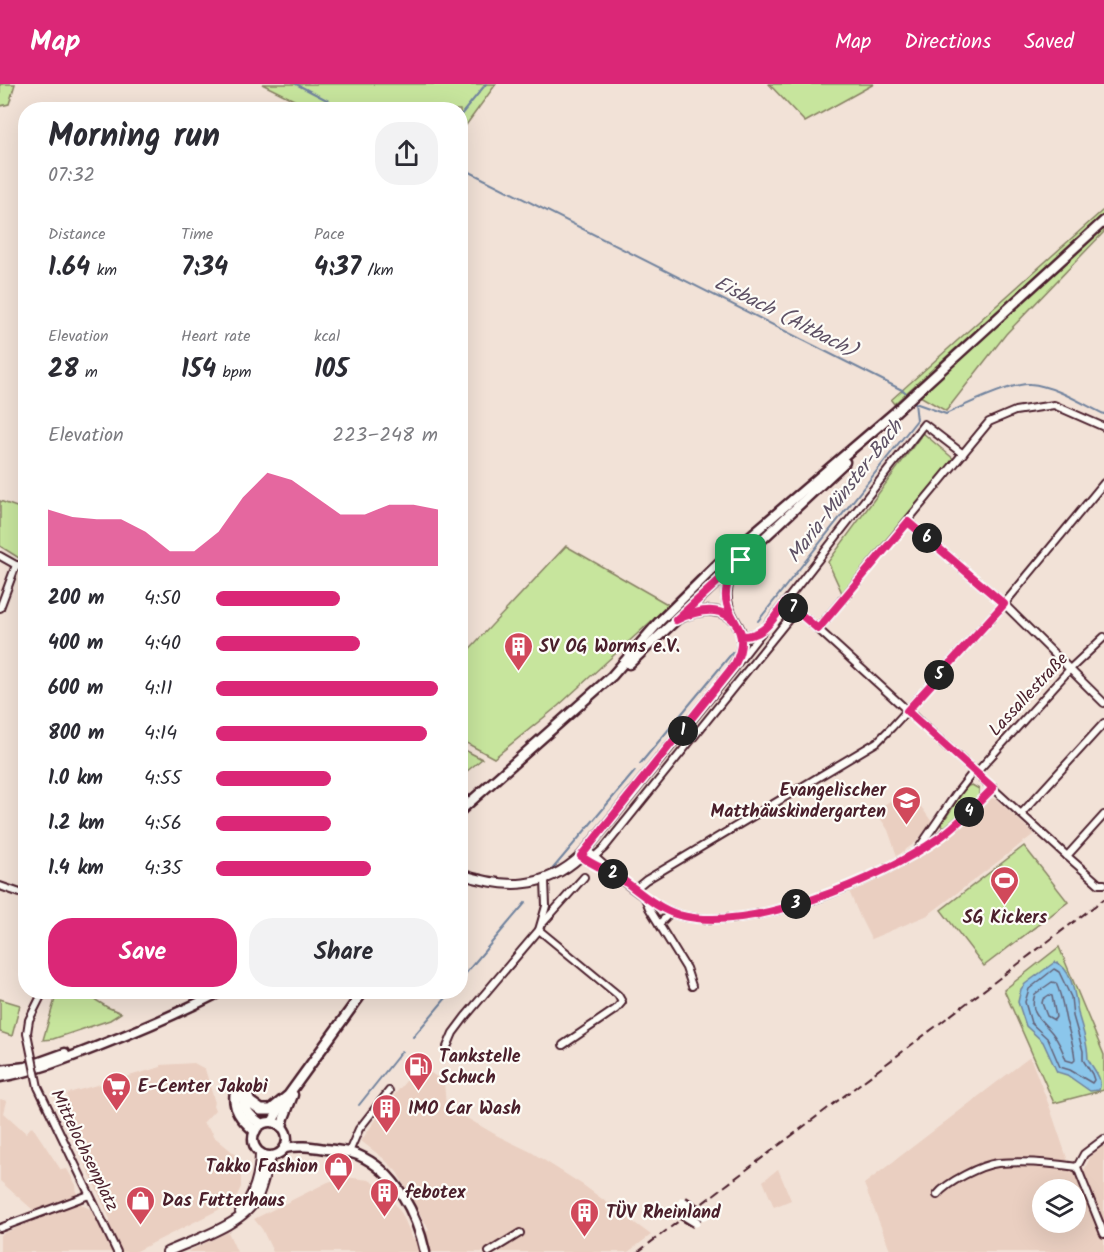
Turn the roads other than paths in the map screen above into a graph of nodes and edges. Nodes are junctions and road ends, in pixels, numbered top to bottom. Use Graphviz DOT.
graph roads {
  1 [pos="1104,221"];
  2 [pos="894,413"];
  3 [pos="1104,427"];
  4 [pos="963,454"];
  5 [pos="1104,483"];
  6 [pos="908,522"];
  7 [pos="0,556"];
  8 [pos="741,560"];
  9 [pos="16,565"];
  10 [pos="786,602"];
  11 [pos="1004,604"];
  12 [pos="0,608"];
  13 [pos="796,610"];
  14 [pos="676,620"];
  15 [pos="735,620"];
  16 [pos="818,629"];
  17 [pos="761,633"];
  18 [pos="742,636"];
  19 [pos="1104,637"];
  20 [pos="733,668"];
  21 [pos="1070,669"];
  22 [pos="1104,703"];
  23 [pos="907,711"];
  24 [pos="566,720"];
  25 [pos="1104,723"];
  26 [pos="975,772"];
  27 [pos="993,788"];
  28 [pos="468,804"];
  29 [pos="468,809"];
  30 [pos="1021,814"];
  31 [pos="1104,815"];
  32 [pos="917,851"];
  33 [pos="584,853"];
  34 [pos="1067,856"];
  35 [pos="594,857"];
  36 [pos="468,873"];
  37 [pos="615,875"];
  38 [pos="468,876"];
  39 [pos="584,877"];
  40 [pos="481,880"];
  41 [pos="545,880"];
  42 [pos="1104,884"];
  43 [pos="0,886"];
  44 [pos="635,889"];
  45 [pos="18,892"];
  46 [pos="645,897"];
  47 [pos="671,912"];
  48 [pos="659,924"];
  49 [pos="541,927"];
  50 [pos="692,986"];
  51 [pos="40,999"];
  52 [pos="194,999"];
  53 [pos="206,999"];
  54 [pos="357,999"];
  55 [pos="563,1045"];
  56 [pos="447,1047"];
  57 [pos="0,1070"];
  58 [pos="304,1076"];
  59 [pos="0,1077"];
  60 [pos="389,1091"];
  61 [pos="287,1097"];
  62 [pos="272,1122"];
  63 [pos="258,1128"];
  64 [pos="285,1131"];
  65 [pos="1104,1139"];
  66 [pos="285,1148"];
  67 [pos="318,1148"];
  68 [pos="349,1152"];
  69 [pos="260,1153"];
  70 [pos="272,1156"];
  71 [pos="1077,1167"];
  72 [pos="89,1195"];
  73 [pos="937,1195"];
  74 [pos="704,1216"];
  75 [pos="696,1222"];
  76 [pos="230,1223"];
  77 [pos="0,1228"];
  78 [pos="520,1233"];
  79 [pos="1104,1234"];
  80 [pos="117,1252"];
  81 [pos="167,1252"];
  82 [pos="425,1252"];
  83 [pos="489,1252"];
  1 -- 2 [label="main road"];
  2 -- 8 [label="main road"];
  2 -- 24 [label="main road"];
  3 -- 4 [label="street"];
  4 -- 6 [label="street"];
  4 -- 10 [label="street"];
  5 -- 11 [label="street"];
  6 -- 11 [label="street"];
  6 -- 16 [label="street"];
  7 -- 9 [label="street"];
  8 -- 14 [label="main road"];
  8 -- 15 [label="street"];
  9 -- 12 [label="street"];
  10 -- 13 [label="street"];
  10 -- 17 [label="street"];
  11 -- 21 [label="street"];
  11 -- 23 [label="street"];
  13 -- 16 [label="street"];
  13 -- 35 [label="street"];
  14 -- 15 [label="street"];
  14 -- 24 [label="main road"];
  15 -- 18 [label="street"];
  16 -- 23 [label="street"];
  17 -- 18 [label="street"];
  17 -- 20 [label="street"];
  18 -- 20 [label="street"];
  19 -- 21 [label="street, Lassallestraße"];
  20 -- 33 [label="street"];
  21 -- 22 [label="street"];
  21 -- 26 [label="street, Lassallestraße"];
  23 -- 26 [label="street"];
  23 -- 44 [label="street"];
  24 -- 28 [label="main road"];
  24 -- 29 [label="main road"];
  25 -- 30 [label="street"];
  26 -- 27 [label="street"];
  26 -- 32 [label="street, Lassallestraße"];
  27 -- 30 [label="street"];
  27 -- 32 [label="street"];
  30 -- 34 [label="street"];
  31 -- 34 [label="street"];
  32 -- 47 [label="street"];
  33 -- 35 [label="street"];
  33 -- 37 [label="street"];
  33 -- 41 [label="street"];
  34 -- 42 [label="street"];
  35 -- 37 [label="street"];
  36 -- 40 [label="street"];
  37 -- 44 [label="street"];
  38 -- 40 [label="street"];
  39 -- 49 [label="street"];
  40 -- 41 [label="street"];
  41 -- 49 [label="street"];
  43 -- 45 [label="street"];
  44 -- 46 [label="street"];
  46 -- 47 [label="street"];
  46 -- 48 [label="street"];
  47 -- 48 [label="street"];
  48 -- 50 [label="street"];
  49 -- 55 [label="street"];
  49 -- 56 [label="street"];
  51 -- 72 [label="street, Mittelochsenplatz, bridge"];
  52 -- 57 [label="main road"];
  53 -- 59 [label="main road"];
  54 -- 58 [label="main road"];
  58 -- 61 [label="main road"];
  58 -- 64 [label="main road"];
  60 -- 68 [label="street"];
  61 -- 62 [label="main road"];
  61 -- 63 [label="highway"];
  62 -- 63 [label="main road"];
  62 -- 64 [label="main road"];
  63 -- 69 [label="main road"];
  64 -- 66 [label="main road"];
  64 -- 67 [label="main road"];
  65 -- 71 [label="street"];
  66 -- 67 [label="main road"];
  66 -- 70 [label="main road"];
  67 -- 68 [label="main road"];
  68 -- 82 [label="main road"];
  69 -- 70 [label="main road"];
  69 -- 76 [label="street"];
  70 -- 76 [label="street"];
  71 -- 73 [label="street"];
  71 -- 79 [label="street"];
  72 -- 77 [label="street"];
  72 -- 80 [label="street, Mittelochsenplatz"];
  74 -- 75 [label="highway, bridge"];
  76 -- 81 [label="street"];
  78 -- 83 [label="street"];
}
